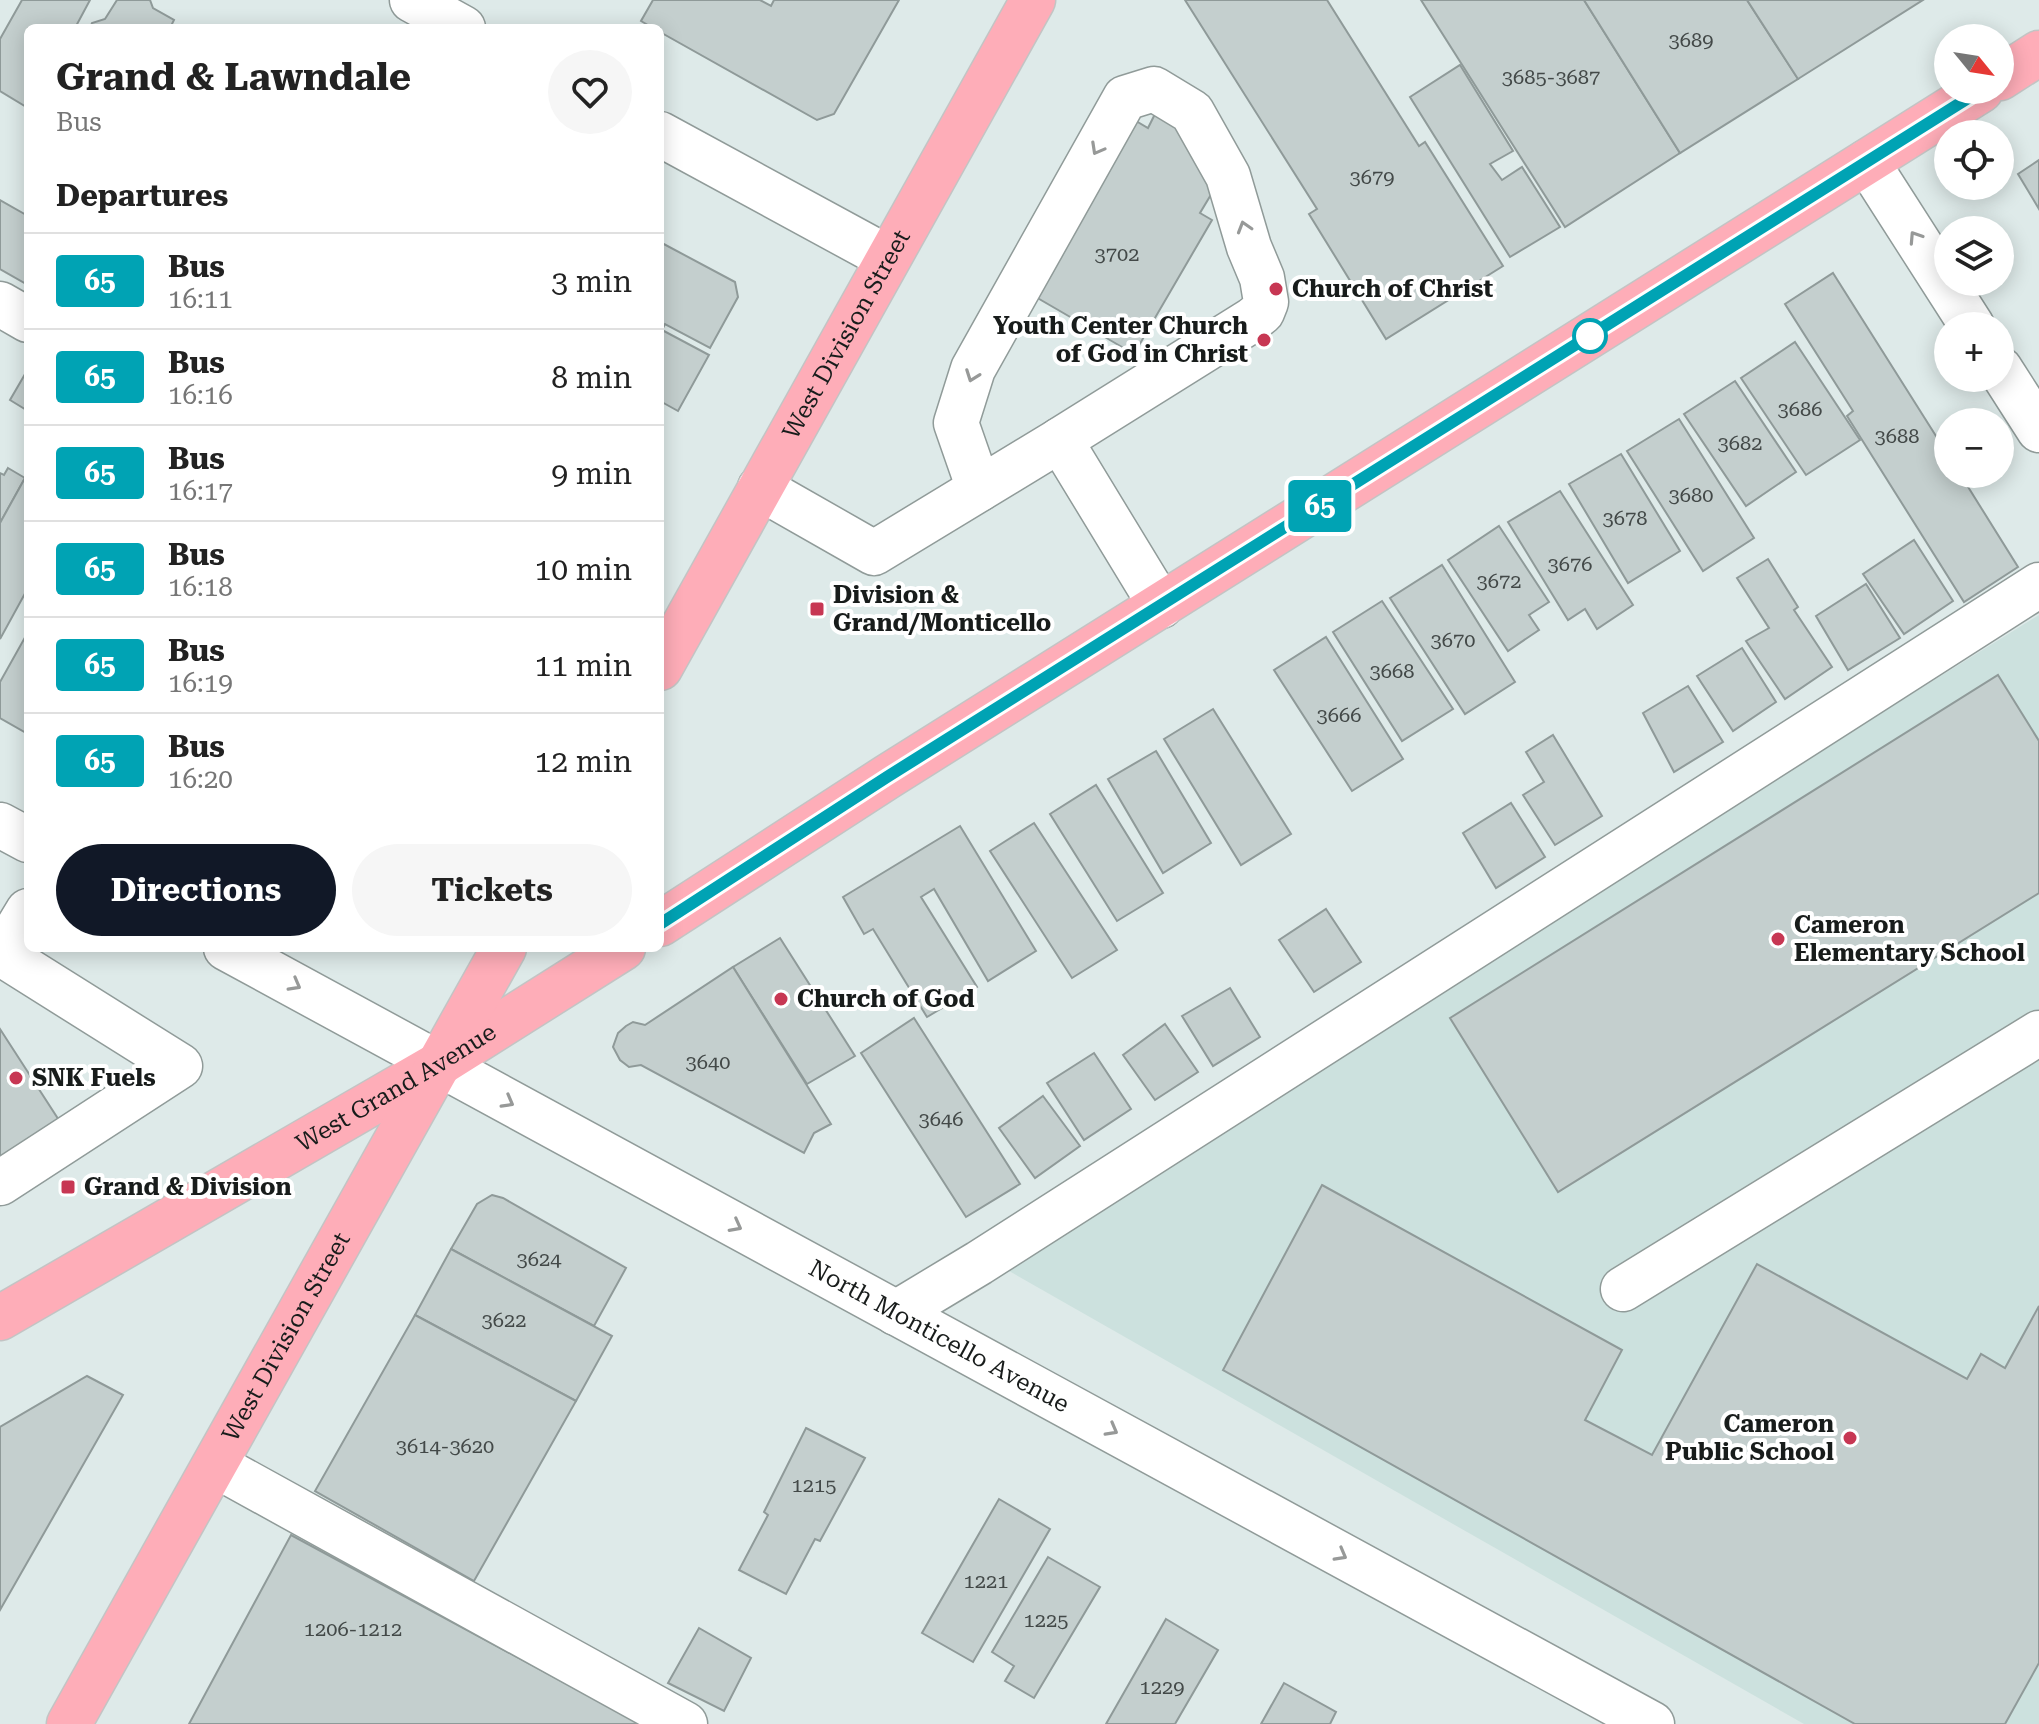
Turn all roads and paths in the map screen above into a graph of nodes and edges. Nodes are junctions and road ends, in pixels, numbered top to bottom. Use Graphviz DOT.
graph roads {
  1 [pos="412,0"];
  2 [pos="486,0"];
  3 [pos="1033,0"];
  4 [pos="456,24"];
  5 [pos="472,24"];
  6 [pos="2039,53"];
  7 [pos="2014,69"];
  8 [pos="1959,104"];
  9 [pos="664,136"];
  10 [pos="1867,162"];
  11 [pos="888,258"];
  12 [pos="0,304"];
  13 [pos="1963,312"];
  14 [pos="24,318"];
  15 [pos="2014,391"];
  16 [pos="2039,430"];
  17 [pos="1060,440"];
  18 [pos="760,488"];
  19 [pos="979,489"];
  20 [pos="2039,585"];
  21 [pos="1161,606"];
  22 [pos="664,661"];
  23 [pos="24,918"];
  24 [pos="664,921"];
  25 [pos="233,952"];
  26 [pos="502,952"];
  27 [pos="617,952"];
  28 [pos="1,956"];
  29 [pos="2039,1033"];
  30 [pos="439,1064"];
  31 [pos="0,1183"];
  32 [pos="1623,1289"];
  33 [pos="896,1313"];
  34 [pos="0,1318"];
  35 [pos="215,1465"];
  36 [pos="69,1724"];
  37 [pos="685,1724"];
  38 [pos="1652,1724"];
  1 -- 4 [label="street"];
  2 -- 5 [label="street"];
  3 -- 11 [label="main road, West Division Street"];
  6 -- 7 [label="main road"];
  8 -- 10 [label="main road"];
  9 -- 11 [label="street"];
  13 -- 10 [label="street, one-way"];
  10 -- 21 [label="main road"];
  11 -- 18 [label="main road, West Division Street"];
  12 -- 14 [label="street"];
  15 -- 16 [label="street"];
  17 -- 19 [label="street"];
  17 -- 19 [label="street, one-way"];
  17 -- 21 [label="street"];
  18 -- 19 [label="street"];
  18 -- 22 [label="main road, West Division Street"];
  20 -- 33 [label="street"];
  21 -- 24 [label="main road"];
  23 -- 28 [label="street"];
  25 -- 30 [label="street, North Monticello Avenue, one-way"];
  26 -- 30 [label="main road, West Division Street"];
  27 -- 30 [label="main road, West Grand Avenue"];
  28 -- 31 [label="street"];
  29 -- 32 [label="street"];
  30 -- 33 [label="street, North Monticello Avenue, one-way"];
  30 -- 34 [label="main road, West Grand Avenue"];
  30 -- 35 [label="main road, West Division Street"];
  33 -- 38 [label="street, North Monticello Avenue, one-way"];
  35 -- 36 [label="main road, West Division Street"];
  35 -- 37 [label="street"];
}
